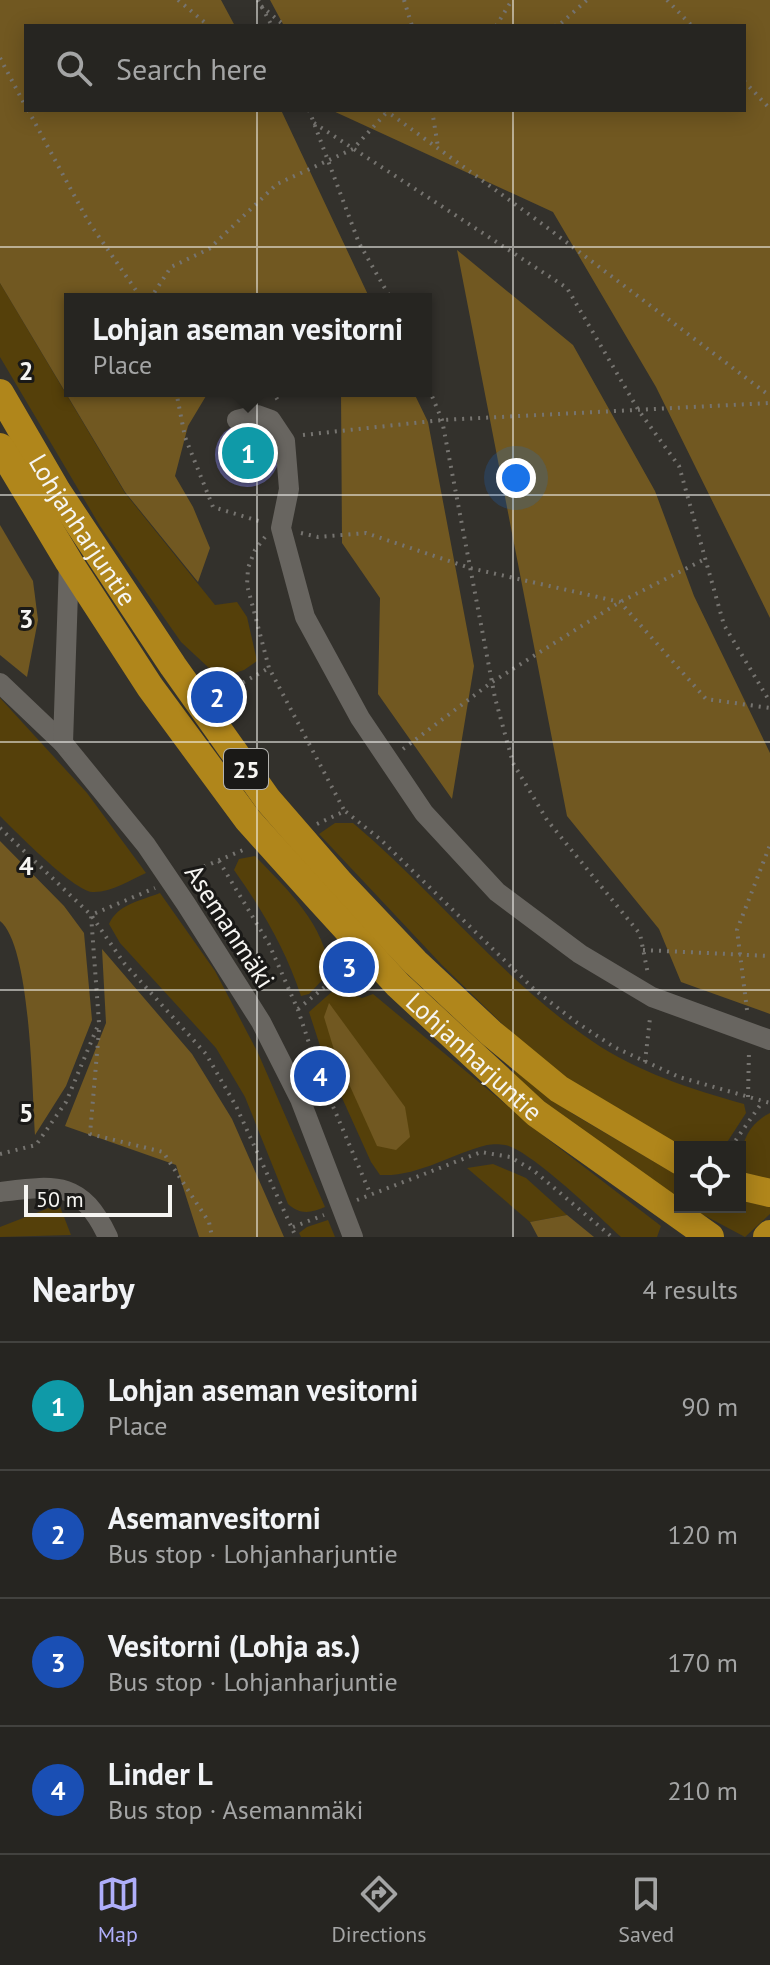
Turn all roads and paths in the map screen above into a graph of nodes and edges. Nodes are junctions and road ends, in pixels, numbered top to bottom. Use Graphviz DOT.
graph roads {
  1 [pos="178,0"];
  2 [pos="404,0"];
  3 [pos="512,0"];
  4 [pos="587,0"];
  5 [pos="667,0"];
  6 [pos="260,3"];
  7 [pos="207,24"];
  8 [pos="271,24"];
  9 [pos="283,24"];
  10 [pos="411,24"];
  11 [pos="497,24"];
  12 [pos="560,24"];
  13 [pos="690,24"];
  14 [pos="0,58"];
  15 [pos="746,83"];
  16 [pos="24,102"];
  17 [pos="770,109"];
  18 [pos="29,112"];
  19 [pos="310,112"];
  20 [pos="386,112"];
  21 [pos="388,112"];
  22 [pos="432,112"];
  23 [pos="314,123"];
  24 [pos="438,148"];
  25 [pos="353,149"];
  26 [pos="328,160"];
  27 [pos="138,293"];
  28 [pos="154,293"];
  29 [pos="388,293"];
  30 [pos="0,393"];
  31 [pos="432,396"];
  32 [pos="770,396"];
  33 [pos="177,397"];
  34 [pos="276,397"];
  35 [pos="279,402"];
  36 [pos="770,403"];
  37 [pos="639,411"];
  38 [pos="237,420"];
  39 [pos="442,420"];
  40 [pos="295,424"];
  41 [pos="0,447"];
  42 [pos="281,528"];
  43 [pos="705,559"];
  44 [pos="69,562"];
  45 [pos="470,568"];
  46 [pos="620,602"];
  47 [pos="269,668"];
  48 [pos="492,682"];
  49 [pos="0,683"];
  50 [pos="217,697"];
  51 [pos="770,702"];
  52 [pos="770,708"];
  53 [pos="63,743"];
  54 [pos="388,760"];
  55 [pos="345,811"];
  56 [pos="315,825"];
  57 [pos="0,828"];
  58 [pos="770,845"];
  59 [pos="219,861"];
  60 [pos="91,915"];
  61 [pos="643,950"];
  62 [pos="740,954"];
  63 [pos="770,956"];
  64 [pos="349,967"];
  65 [pos="652,997"];
  66 [pos="298,1010"];
  67 [pos="99,1023"];
  68 [pos="749,1033"];
  69 [pos="770,1040"];
  70 [pos="645,1062"];
  71 [pos="748,1097"];
  72 [pos="763,1101"];
  73 [pos="770,1103"];
  74 [pos="735,1141"];
  75 [pos="0,1154"];
  76 [pos="674,1157"];
  77 [pos="746,1187"];
  78 [pos="0,1192"];
  79 [pos="370,1193"];
  80 [pos="770,1193"];
  81 [pos="341,1208"];
  82 [pos="293,1227"];
  83 [pos="707,1235"];
  84 [pos="108,1237"];
  85 [pos="212,1237"];
  86 [pos="296,1237"];
  87 [pos="353,1237"];
  88 [pos="612,1237"];
  1 -- 7 [label="path"];
  2 -- 10 [label="path"];
  3 -- 11 [label="path"];
  4 -- 12 [label="path"];
  5 -- 13 [label="path"];
  6 -- 8 [label="path"];
  6 -- 9 [label="path"];
  14 -- 16 [label="path"];
  15 -- 17 [label="path"];
  18 -- 27 [label="path"];
  19 -- 23 [label="path"];
  20 -- 25 [label="path"];
  21 -- 24 [label="path"];
  22 -- 24 [label="path"];
  23 -- 25 [label="path"];
  23 -- 26 [label="path"];
  24 -- 32 [label="path"];
  25 -- 26 [label="path"];
  25 -- 37 [label="path"];
  26 -- 28 [label="path"];
  26 -- 29 [label="path"];
  30 -- 76 [label="highway, Lohjanharjuntie / 25"];
  31 -- 39 [label="path"];
  33 -- 42 [label="path"];
  34 -- 35 [label="path"];
  36 -- 37 [label="path"];
  37 -- 39 [label="path"];
  37 -- 43 [label="path"];
  38 -- 42 [label="street"];
  39 -- 40 [label="path"];
  39 -- 45 [label="path"];
  41 -- 44 [label="highway, Lohjanharjuntie / 25"];
  42 -- 45 [label="path"];
  42 -- 47 [label="path"];
  42 -- 54 [label="street"];
  43 -- 46 [label="path"];
  43 -- 51 [label="path"];
  44 -- 53 [label="street"];
  44 -- 83 [label="highway, Lohjanharjuntie / 25"];
  45 -- 46 [label="path"];
  45 -- 48 [label="path"];
  46 -- 48 [label="path"];
  46 -- 52 [label="path"];
  47 -- 50 [label="path"];
  47 -- 55 [label="path"];
  48 -- 54 [label="path"];
  48 -- 61 [label="path"];
  49 -- 53 [label="street, Asemanmäki"];
  53 -- 81 [label="street, Asemanmäki"];
  54 -- 65 [label="street"];
  55 -- 56 [label="path"];
  55 -- 70 [label="path"];
  57 -- 60 [label="path"];
  58 -- 62 [label="path"];
  59 -- 66 [label="path"];
  60 -- 67 [label="path"];
  60 -- 82 [label="path"];
  61 -- 62 [label="path"];
  61 -- 65 [label="path"];
  62 -- 63 [label="path"];
  62 -- 68 [label="path"];
  64 -- 66 [label="path"];
  65 -- 68 [label="street"];
  65 -- 70 [label="path"];
  66 -- 79 [label="path"];
  67 -- 75 [label="path"];
  67 -- 85 [label="path"];
  68 -- 69 [label="street"];
  68 -- 71 [label="path"];
  70 -- 71 [label="path"];
  71 -- 72 [label="path"];
  72 -- 73 [label="path"];
  72 -- 74 [label="path"];
  77 -- 80 [label="highway"];
  78 -- 84 [label="street"];
  79 -- 81 [label="path"];
  79 -- 88 [label="path"];
  81 -- 82 [label="path"];
  81 -- 87 [label="street, Asemanmäki"];
  82 -- 86 [label="path"];
}
